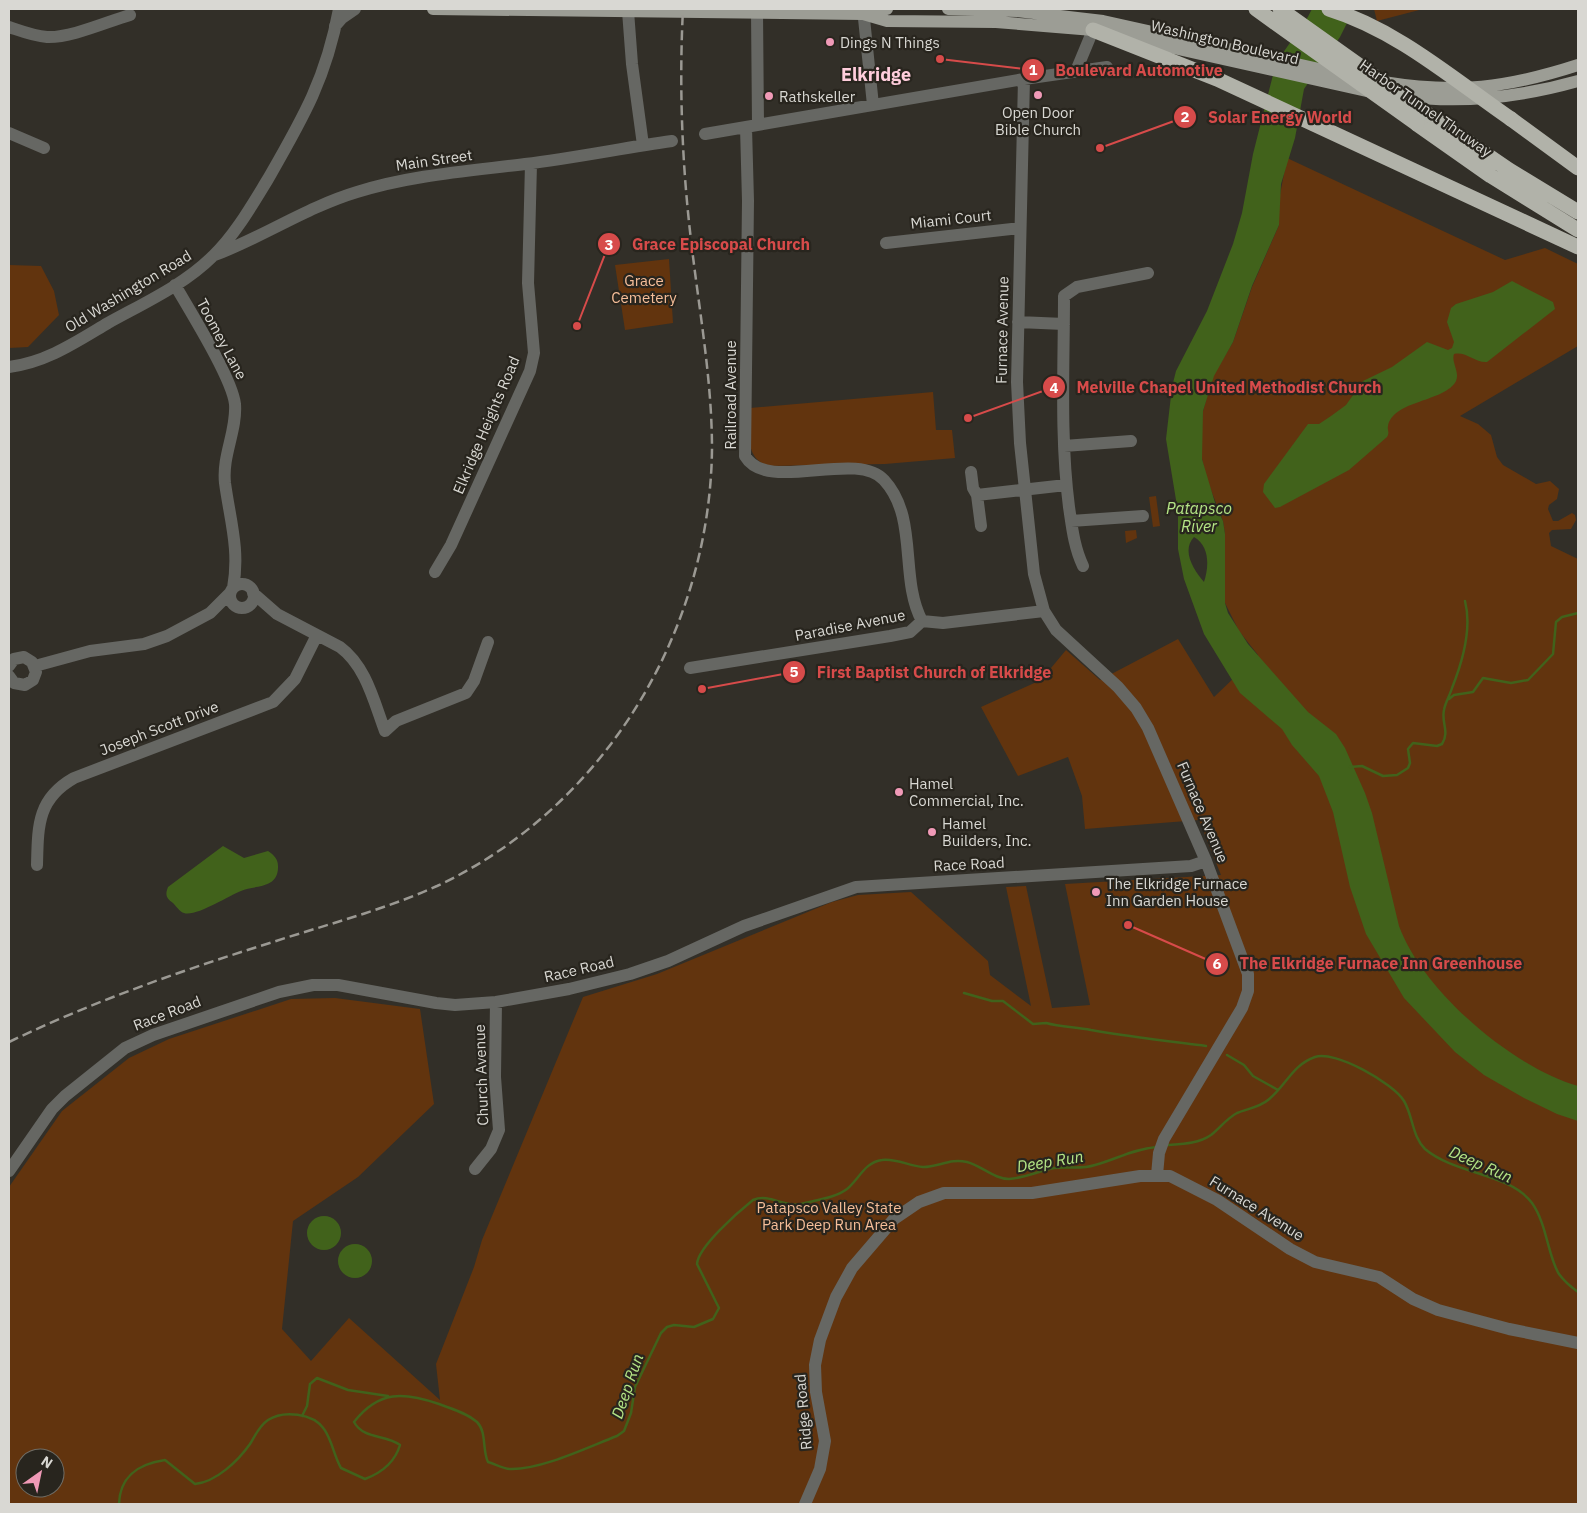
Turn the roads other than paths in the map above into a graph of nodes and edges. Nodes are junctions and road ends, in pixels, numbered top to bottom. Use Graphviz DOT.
graph roads {
  1 [pos="339,9"];
  2 [pos="355,9"];
  3 [pos="433,9"];
  4 [pos="886,9"];
  5 [pos="948,9"];
  6 [pos="1256,9"];
  7 [pos="1280,9"];
  8 [pos="1329,9"];
  9 [pos="628,11"];
  10 [pos="757,12"];
  11 [pos="863,12"];
  12 [pos="130,15"];
  13 [pos="336,26"];
  14 [pos="9,27"];
  15 [pos="1093,30"];
  16 [pos="1261,61"];
  17 [pos="1578,65"];
  18 [pos="1107,67"];
  19 [pos="1076,71"];
  20 [pos="1024,79"];
  21 [pos="1578,81"];
  22 [pos="1369,86"];
  23 [pos="873,105"];
  24 [pos="752,126"];
  25 [pos="9,133"];
  26 [pos="706,134"];
  27 [pos="672,141"];
  28 [pos="643,145"];
  29 [pos="44,148"];
  30 [pos="531,164"];
  31 [pos="1578,168"];
  32 [pos="1578,212"];
  33 [pos="1020,228"];
  34 [pos="1578,230"];
  35 [pos="886,243"];
  36 [pos="1578,247"];
  37 [pos="214,255"];
  38 [pos="1148,273"];
  39 [pos="176,285"];
  40 [pos="1018,322"];
  41 [pos="1064,324"];
  42 [pos="9,367"];
  43 [pos="1132,441"];
  44 [pos="1064,446"];
  45 [pos="971,472"];
  46 [pos="1066,485"];
  47 [pos="1024,490"];
  48 [pos="977,495"];
  49 [pos="1143,516"];
  50 [pos="1071,521"];
  51 [pos="981,526"];
  52 [pos="237,558"];
  53 [pos="1083,566"];
  54 [pos="435,572"];
  55 [pos="232,590"];
  56 [pos="252,590"];
  57 [pos="244,607"];
  58 [pos="1044,611"];
  59 [pos="210,613"];
  60 [pos="277,614"];
  61 [pos="922,621"];
  62 [pos="317,635"];
  63 [pos="488,642"];
  64 [pos="9,666"];
  65 [pos="35,666"];
  66 [pos="690,668"];
  67 [pos="9,676"];
  68 [pos="1206,861"];
  69 [pos="37,865"];
  70 [pos="496,1002"];
  71 [pos="475,1168"];
  72 [pos="9,1171"];
  73 [pos="1157,1175"];
  74 [pos="1578,1343"];
  75 [pos="806,1504"];
  1 -- 13 [label="street, Old Washington Road"];
  2 -- 13 [label="street"];
  3 -- 9 [label="main road, Washington Boulevard"];
  4 -- 11 [label="main road, Washington Boulevard"];
  5 -- 16 [label="main road, Washington Boulevard"];
  6 -- 34 [label="highway, Harbor Tunnel Thruway, bridge"];
  7 -- 32 [label="highway, Harbor Tunnel Thruway, bridge"];
  8 -- 31 [label="highway, bridge"];
  9 -- 10 [label="main road, Washington Boulevard"];
  9 -- 28 [label="street"];
  10 -- 11 [label="main road, Washington Boulevard"];
  10 -- 24 [label="street, Railroad Avenue"];
  11 -- 15 [label="main road, Washington Boulevard"];
  11 -- 23 [label="street"];
  12 -- 14 [label="street"];
  13 -- 37 [label="street, Old Washington Road"];
  15 -- 16 [label="main road, Washington Boulevard"];
  15 -- 19 [label="street"];
  15 -- 36 [label="highway"];
  16 -- 22 [label="main road, Washington Boulevard"];
  17 -- 22 [label="main road, Washington Boulevard"];
  18 -- 19 [label="street"];
  19 -- 20 [label="street"];
  20 -- 23 [label="street"];
  20 -- 33 [label="street, Furnace Avenue"];
  21 -- 22 [label="main road, Washington Boulevard"];
  23 -- 24 [label="street"];
  24 -- 26 [label="street"];
  24 -- 61 [label="street, Railroad Avenue"];
  25 -- 29 [label="street"];
  27 -- 28 [label="street, Main Street"];
  28 -- 30 [label="street, Main Street"];
  30 -- 37 [label="street, Main Street"];
  30 -- 54 [label="street, Elkridge Heights Road"];
  33 -- 35 [label="street, Miami Court"];
  33 -- 40 [label="street, Furnace Avenue"];
  37 -- 39 [label="street, Old Washington Road"];
  38 -- 41 [label="street"];
  39 -- 42 [label="street, Old Washington Road"];
  39 -- 52 [label="street, Toomey Lane"];
  40 -- 41 [label="street"];
  40 -- 47 [label="street, Furnace Avenue"];
  41 -- 44 [label="street"];
  43 -- 44 [label="street"];
  44 -- 46 [label="street"];
  45 -- 48 [label="street"];
  46 -- 47 [label="street"];
  46 -- 50 [label="street"];
  47 -- 48 [label="street"];
  47 -- 58 [label="street, Furnace Avenue"];
  48 -- 51 [label="street"];
  49 -- 50 [label="street"];
  50 -- 53 [label="street"];
  52 -- 55 [label="street, Toomey Lane"];
  52 -- 56 [label="street, Toomey Lane"];
  55 -- 56 [label="street"];
  55 -- 57 [label="street"];
  55 -- 59 [label="street"];
  56 -- 57 [label="street"];
  56 -- 60 [label="street"];
  57 -- 59 [label="street"];
  57 -- 60 [label="street"];
  58 -- 61 [label="street, Paradise Avenue"];
  58 -- 68 [label="street, Furnace Avenue"];
  59 -- 65 [label="street"];
  60 -- 62 [label="street"];
  61 -- 66 [label="street, Paradise Avenue"];
  62 -- 63 [label="street"];
  62 -- 69 [label="street, Joseph Scott Drive"];
  64 -- 65 [label="street"];
  65 -- 67 [label="street"];
  68 -- 70 [label="street, Race Road"];
  68 -- 73 [label="street, Furnace Avenue"];
  70 -- 71 [label="street, Church Avenue"];
  70 -- 72 [label="street, Race Road"];
  73 -- 74 [label="street, Furnace Avenue"];
  73 -- 75 [label="street, Ridge Road"];
}
